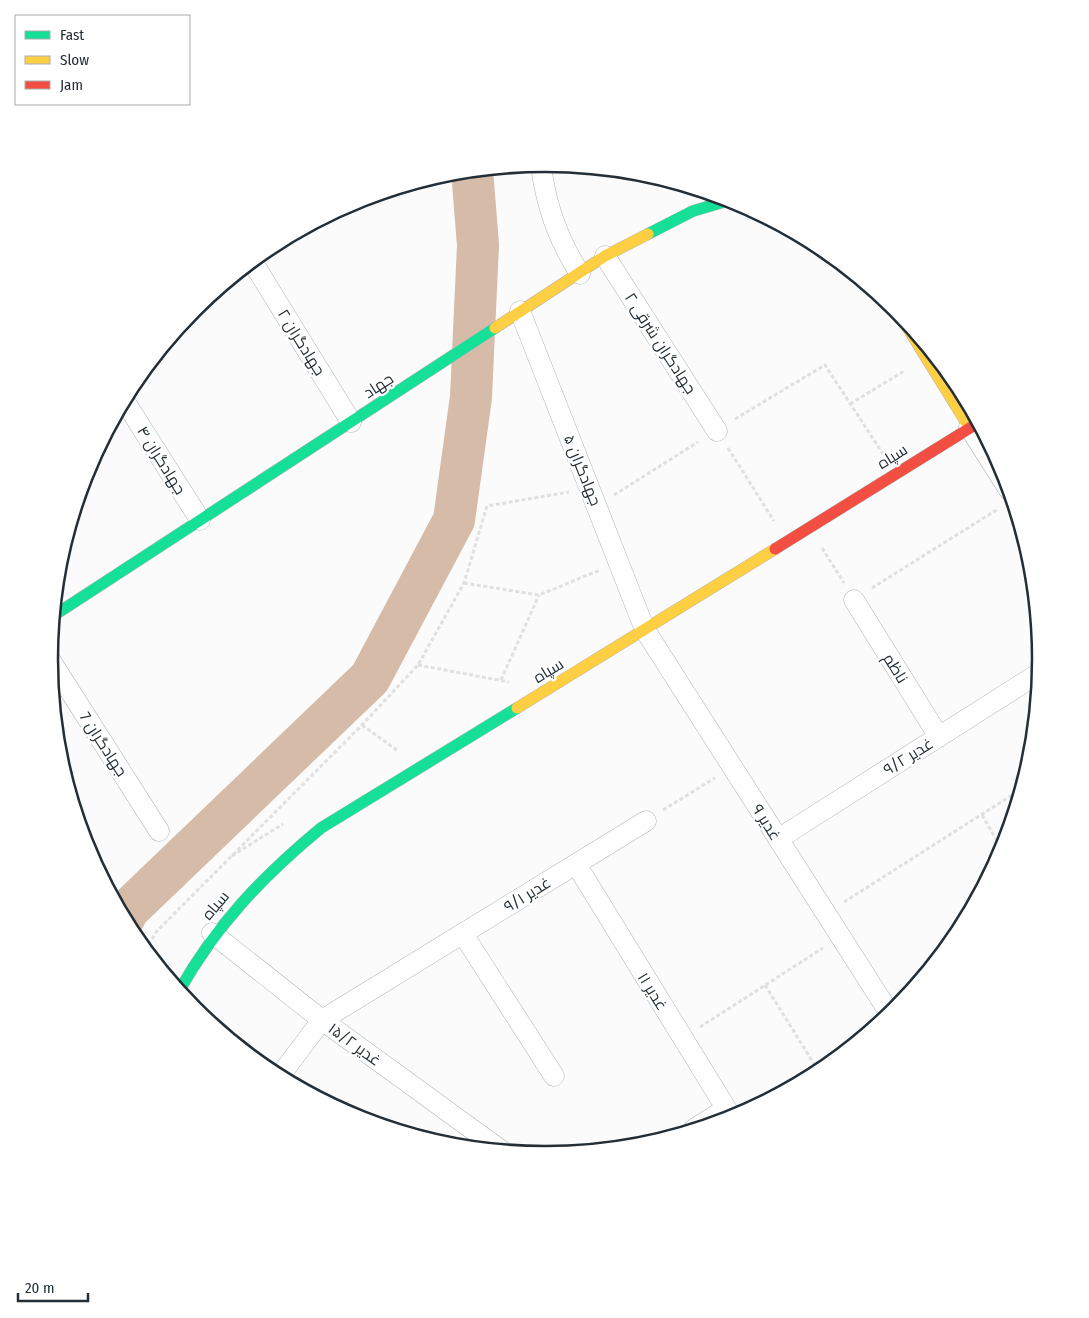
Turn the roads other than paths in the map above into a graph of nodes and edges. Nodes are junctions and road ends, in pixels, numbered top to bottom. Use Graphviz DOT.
graph roads {
  1 [pos="542,172"];
  2 [pos="717,204"];
  3 [pos="605,256"];
  4 [pos="256,267"];
  5 [pos="580,274"];
  6 [pos="520,311"];
  7 [pos="925,356"];
  8 [pos="128,407"];
  9 [pos="960,407"];
  10 [pos="351,422"];
  11 [pos="971,426"];
  12 [pos="717,431"];
  13 [pos="200,520"];
  14 [pos="854,600"];
  15 [pos="60,611"];
  16 [pos="645,630"];
  17 [pos="58,673"];
  18 [pos="1031,678"];
  19 [pos="939,737"];
  20 [pos="646,821"];
  21 [pos="159,831"];
  22 [pos="778,839"];
  23 [pos="576,864"];
  24 [pos="212,933"];
  25 [pos="463,934"];
  26 [pos="183,985"];
  27 [pos="885,1007"];
  28 [pos="322,1020"];
  29 [pos="284,1070"];
  30 [pos="554,1076"];
  31 [pos="727,1110"];
  32 [pos="492,1143"];
  1 -- 5 [label="street"];
  2 -- 3 [label="street, جهاد"];
  3 -- 5 [label="street, جهاد"];
  3 -- 12 [label="street, جهادگران شرقی ۲"];
  4 -- 10 [label="street, جهادگران ۲"];
  5 -- 6 [label="street, جهاد"];
  6 -- 10 [label="street, جهاد"];
  6 -- 16 [label="street, جهادگران ۵"];
  7 -- 9 [label="street"];
  8 -- 13 [label="street, جهادگران ۴"];
  10 -- 13 [label="street, جهاد"];
  11 -- 16 [label="street, سپاه"];
  13 -- 15 [label="street, جهاد"];
  14 -- 19 [label="street, ناظم"];
  16 -- 22 [label="street, غدیر ۹"];
  16 -- 24 [label="street, سپاه"];
  17 -- 21 [label="street, جهادگران 7"];
  18 -- 19 [label="street, غدیر ۹/۲"];
  19 -- 22 [label="street, غدیر ۹/۲"];
  20 -- 23 [label="street, غدیر ۹/۱"];
  22 -- 27 [label="street, غدیر ۹"];
  23 -- 25 [label="street, غدیر ۹/۱"];
  23 -- 31 [label="street, غدیر ۱۱"];
  24 -- 26 [label="street, سپاه"];
  24 -- 28 [label="street, غدیر ۱۵/۲"];
  25 -- 28 [label="street, غدیر ۹/۱"];
  25 -- 30 [label="street"];
  28 -- 29 [label="street"];
  28 -- 32 [label="street, غدیر ۱۵/۲"];
}
